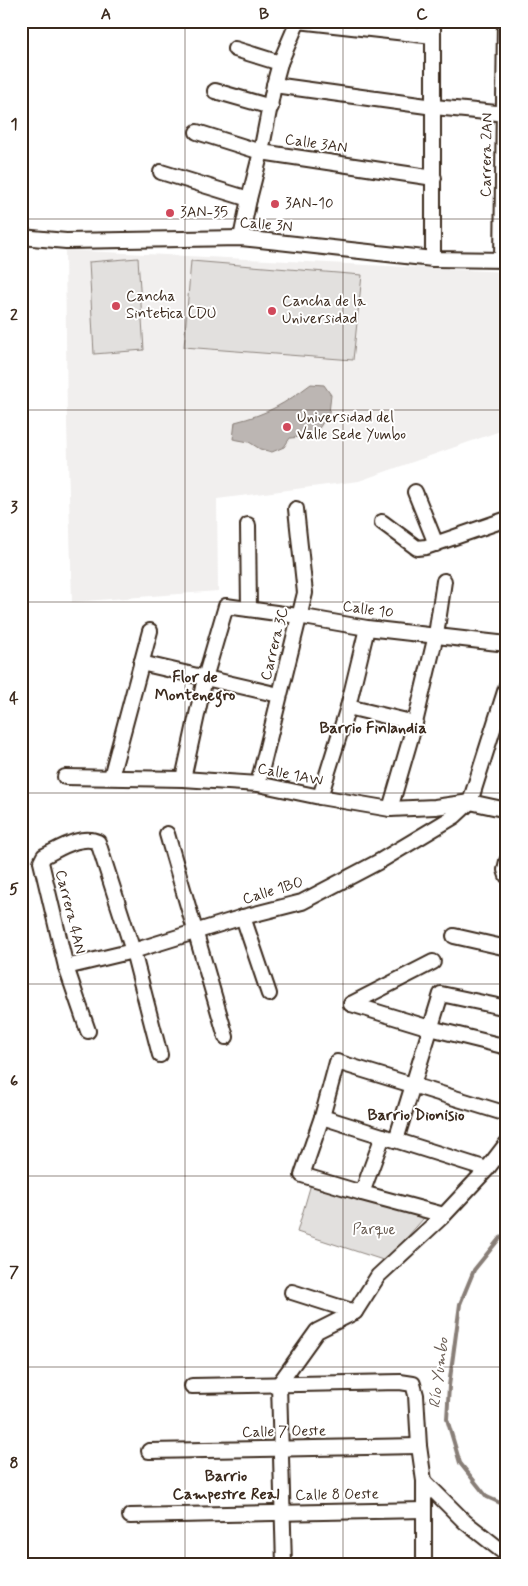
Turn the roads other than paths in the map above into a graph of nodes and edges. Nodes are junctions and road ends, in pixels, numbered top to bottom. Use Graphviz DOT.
graph roads {
  1 [pos="298,21"];
  2 [pos="434,21"];
  3 [pos="505,21"];
  4 [pos="433,36"];
  5 [pos="236,49"];
  6 [pos="280,63"];
  7 [pos="274,85"];
  8 [pos="215,91"];
  9 [pos="271,107"];
  10 [pos="434,107"];
  11 [pos="505,114"];
  12 [pos="197,132"];
  13 [pos="261,152"];
  14 [pos="161,172"];
  15 [pos="434,178"];
  16 [pos="249,199"];
  17 [pos="21,237"];
  18 [pos="242,238"];
  19 [pos="433,259"];
  20 [pos="504,259"];
  21 [pos="415,492"];
  22 [pos="296,509"];
  23 [pos="507,520"];
  24 [pos="382,522"];
  25 [pos="248,526"];
  26 [pos="436,544"];
  27 [pos="444,581"];
  28 [pos="249,609"];
  29 [pos="298,616"];
  30 [pos="366,628"];
  31 [pos="150,631"];
  32 [pos="436,635"];
  33 [pos="507,644"];
  34 [pos="141,663"];
  35 [pos="205,678"];
  36 [pos="507,685"];
  37 [pos="279,695"];
  38 [pos="348,707"];
  39 [pos="503,712"];
  40 [pos="415,723"];
  41 [pos="65,777"];
  42 [pos="111,777"];
  43 [pos="183,779"];
  44 [pos="258,784"];
  45 [pos="320,798"];
  46 [pos="470,802"];
  47 [pos="390,808"];
  48 [pos="507,810"];
  49 [pos="167,834"];
  50 [pos="507,861"];
  51 [pos="507,876"];
  52 [pos="243,917"];
  53 [pos="196,931"];
  54 [pos="454,936"];
  55 [pos="507,948"];
  56 [pos="134,951"];
  57 [pos="433,962"];
  58 [pos="66,967"];
  59 [pos="269,994"];
  60 [pos="507,1008"];
  61 [pos="430,1028"];
  62 [pos="88,1031"];
  63 [pos="226,1037"];
  64 [pos="507,1047"];
  65 [pos="160,1055"];
  66 [pos="412,1086"];
  67 [pos="507,1114"];
  68 [pos="322,1117"];
  69 [pos="389,1138"];
  70 [pos="507,1143"];
  71 [pos="487,1169"];
  72 [pos="362,1194"];
  73 [pos="444,1215"];
  74 [pos="292,1292"];
  75 [pos="355,1312"];
  76 [pos="278,1384"];
  77 [pos="192,1386"];
  78 [pos="420,1446"];
  79 [pos="280,1449"];
  80 [pos="149,1452"];
  81 [pos="424,1481"];
  82 [pos="424,1510"];
  83 [pos="282,1513"];
  84 [pos="130,1516"];
  85 [pos="507,1555"];
  86 [pos="284,1565"];
  87 [pos="424,1565"];
  1 -- 4 [label="street"];
  1 -- 6 [label="street"];
  2 -- 4 [label="street"];
  3 -- 11 [label="street, Carrera 2AN"];
  4 -- 10 [label="street"];
  5 -- 6 [label="street"];
  6 -- 7 [label="street"];
  7 -- 9 [label="street"];
  7 -- 10 [label="street"];
  8 -- 9 [label="street"];
  9 -- 13 [label="street"];
  10 -- 11 [label="street"];
  10 -- 15 [label="street"];
  11 -- 20 [label="street, Carrera 2AN"];
  12 -- 13 [label="street, Calle 3AN"];
  13 -- 15 [label="street, Calle 3AN"];
  13 -- 16 [label="street"];
  14 -- 16 [label="street"];
  15 -- 19 [label="street"];
  16 -- 18 [label="street"];
  17 -- 18 [label="street, Calle 3N"];
  18 -- 19 [label="street, Calle 3N"];
  19 -- 20 [label="street, Calle 3N"];
  21 -- 26 [label="street"];
  22 -- 29 [label="street, Carrera 3C"];
  23 -- 26 [label="street"];
  24 -- 26 [label="street"];
  25 -- 28 [label="street"];
  27 -- 32 [label="street"];
  28 -- 29 [label="street, Calle 10"];
  28 -- 35 [label="street, Calle 10"];
  29 -- 30 [label="street, Calle 10"];
  29 -- 37 [label="street, Carrera 3C"];
  30 -- 32 [label="street, Calle 10"];
  30 -- 38 [label="street"];
  31 -- 34 [label="street"];
  32 -- 33 [label="street, Calle 10"];
  32 -- 40 [label="street"];
  34 -- 35 [label="street"];
  34 -- 42 [label="street"];
  35 -- 37 [label="street"];
  35 -- 43 [label="street"];
  36 -- 39 [label="street"];
  37 -- 44 [label="street, Carrera 3C"];
  38 -- 40 [label="street"];
  38 -- 45 [label="street"];
  39 -- 46 [label="street"];
  40 -- 47 [label="street"];
  41 -- 42 [label="street, Calle 1AW"];
  42 -- 43 [label="street, Calle 1AW"];
  43 -- 44 [label="street, Calle 1AW"];
  44 -- 45 [label="street, Calle 1AW"];
  45 -- 47 [label="street, Calle 1AW"];
  46 -- 47 [label="street, Calle 1AW"];
  46 -- 48 [label="street, Calle 1AW"];
  46 -- 52 [label="street, Calle 1BO"];
  49 -- 53 [label="street"];
  50 -- 51 [label="street"];
  52 -- 53 [label="street, Calle 1BO"];
  52 -- 59 [label="street"];
  53 -- 56 [label="street, Calle 1BO"];
  53 -- 63 [label="street"];
  54 -- 55 [label="street"];
  56 -- 58 [label="street, Calle 1BO"];
  56 -- 58 [label="street, Carrera 4AN"];
  56 -- 65 [label="street"];
  57 -- 61 [label="street"];
  58 -- 62 [label="street, Carrera 4AN"];
  60 -- 61 [label="street"];
  61 -- 64 [label="street"];
  61 -- 66 [label="street"];
  66 -- 67 [label="street"];
  66 -- 68 [label="street"];
  66 -- 69 [label="street"];
  68 -- 69 [label="street"];
  68 -- 72 [label="street"];
  69 -- 71 [label="street"];
  69 -- 72 [label="street"];
  70 -- 71 [label="street"];
  71 -- 73 [label="street"];
  72 -- 73 [label="street"];
  73 -- 75 [label="street"];
  74 -- 75 [label="street"];
  75 -- 76 [label="street"];
  76 -- 77 [label="street"];
  76 -- 78 [label="street"];
  76 -- 79 [label="street"];
  78 -- 79 [label="street, Calle 7 Oeste"];
  78 -- 81 [label="street"];
  79 -- 80 [label="street, Calle 7 Oeste"];
  79 -- 83 [label="street"];
  81 -- 82 [label="street"];
  81 -- 85 [label="street"];
  82 -- 83 [label="street, Calle 8 Oeste"];
  82 -- 87 [label="street"];
  83 -- 84 [label="street, Calle 8 Oeste"];
  83 -- 86 [label="street"];
}
